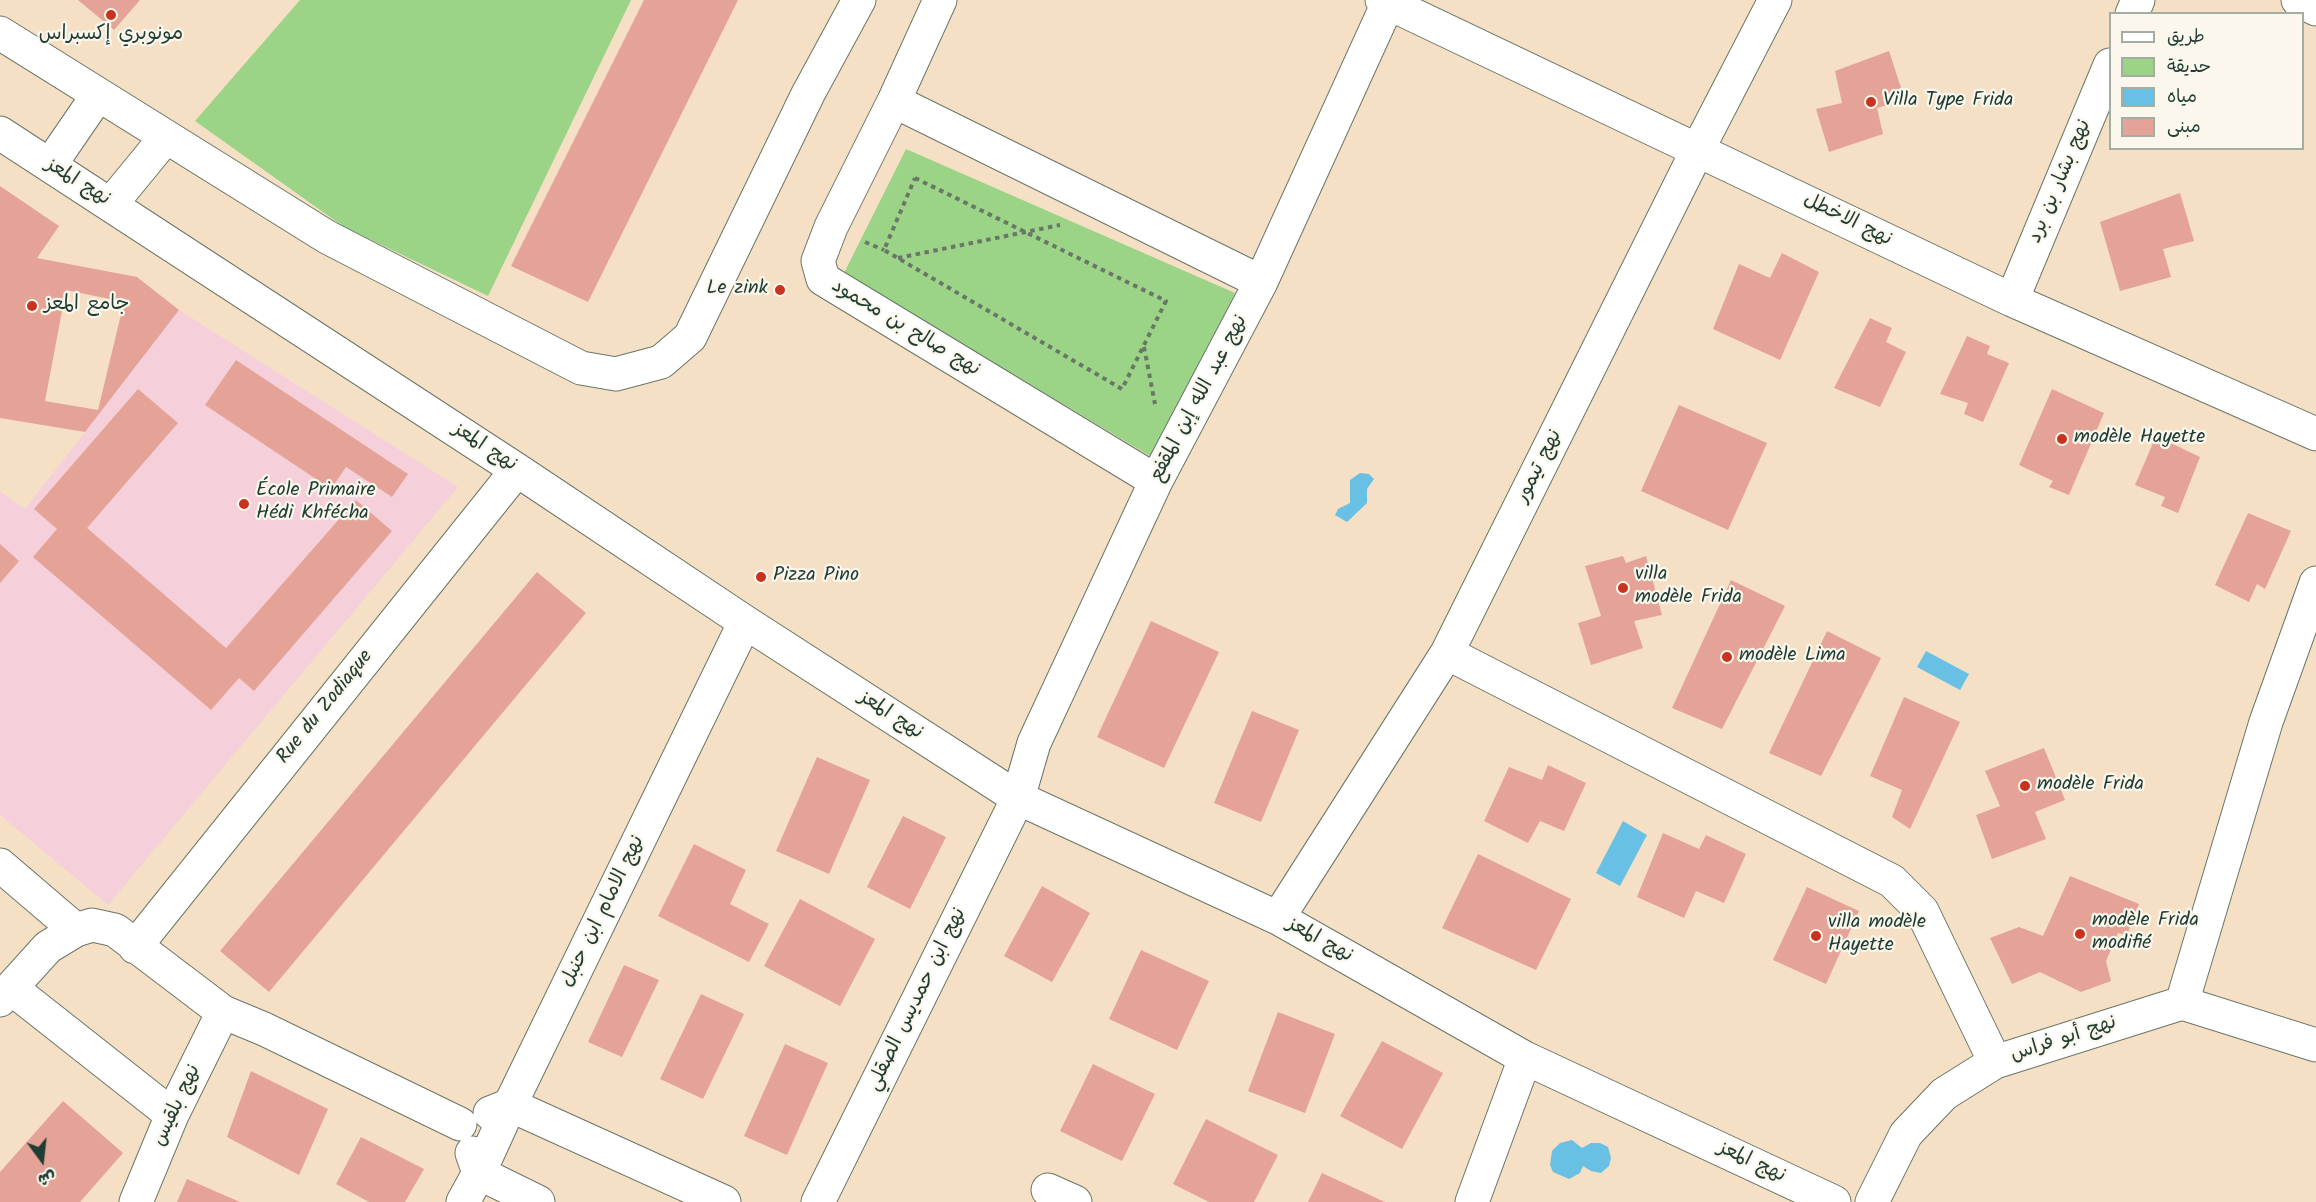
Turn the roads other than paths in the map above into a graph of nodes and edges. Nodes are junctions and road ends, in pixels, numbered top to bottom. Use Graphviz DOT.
graph roads {
  1 [pos="859,0"];
  2 [pos="940,0"];
  3 [pos="1775,0"];
  4 [pos="2298,0"];
  5 [pos="1385,2"];
  6 [pos="2316,9"];
  7 [pos="0,33"];
  8 [pos="2109,67"];
  9 [pos="98,95"];
  10 [pos="894,101"];
  11 [pos="0,133"];
  12 [pos="166,137"];
  13 [pos="1698,149"];
  14 [pos="50,165"];
  15 [pos="111,204"];
  16 [pos="1261,282"];
  17 [pos="2012,300"];
  18 [pos="2316,434"];
  19 [pos="517,470"];
  20 [pos="1156,481"];
  21 [pos="2316,583"];
  22 [pos="746,622"];
  23 [pos="1446,653"];
  24 [pos="1018,798"];
  25 [pos="0,865"];
  26 [pos="1278,918"];
  27 [pos="76,930"];
  28 [pos="135,947"];
  29 [pos="5,994"];
  30 [pos="2182,1003"];
  31 [pos="223,1012"];
  32 [pos="2316,1045"];
  33 [pos="1525,1058"];
  34 [pos="1995,1062"];
  35 [pos="510,1105"];
  36 [pos="172,1115"];
  37 [pos="460,1124"];
  38 [pos="479,1173"];
  39 [pos="136,1202"];
  40 [pos="463,1202"];
  41 [pos="538,1202"];
  42 [pos="724,1202"];
  43 [pos="818,1202"];
  44 [pos="1472,1202"];
  45 [pos="1834,1202"];
  46 [pos="1872,1202"];
  1 -- 12 [label="street"];
  2 -- 10 [label="street, نهج صالح بن محمود"];
  3 -- 13 [label="street, نهج تيمور"];
  4 -- 6 [label="street"];
  5 -- 13 [label="street, نهج الاخطل"];
  5 -- 16 [label="street, نهج عبد الله إبن المقفع"];
  7 -- 9 [label="street"];
  8 -- 17 [label="street, نهج بشار بن برد"];
  9 -- 12 [label="street"];
  9 -- 14 [label="street"];
  10 -- 16 [label="street"];
  10 -- 20 [label="street, نهج صالح بن محمود"];
  11 -- 14 [label="street, نهج المعز"];
  12 -- 15 [label="street"];
  13 -- 17 [label="street, نهج الاخطل"];
  13 -- 23 [label="street, نهج تيمور"];
  14 -- 15 [label="street, نهج المعز"];
  15 -- 19 [label="street, نهج المعز"];
  16 -- 20 [label="street, نهج عبد الله إبن المقفع"];
  17 -- 18 [label="street, نهج الاخطل"];
  19 -- 22 [label="street, نهج المعز"];
  19 -- 28 [label="street, Rue du Zodiaque"];
  20 -- 24 [label="street, نهج عبد الله إبن المقفع"];
  21 -- 30 [label="street"];
  22 -- 24 [label="street, نهج المعز"];
  22 -- 35 [label="street, نهج الامام ابن حنبل"];
  23 -- 26 [label="street, نهج تيمور"];
  23 -- 34 [label="street"];
  24 -- 26 [label="street, نهج المعز"];
  24 -- 43 [label="street, نهج ابن حمديس الصقلي"];
  25 -- 27 [label="street"];
  26 -- 33 [label="street, نهج المعز"];
  27 -- 28 [label="street"];
  27 -- 29 [label="street"];
  28 -- 31 [label="street"];
  29 -- 36 [label="street"];
  30 -- 32 [label="street"];
  30 -- 34 [label="street, نهج أبو فراس"];
  31 -- 36 [label="street, نهج بلقيس"];
  31 -- 37 [label="street"];
  33 -- 44 [label="street"];
  33 -- 45 [label="street, نهج المعز"];
  34 -- 46 [label="street, نهج أبو فراس"];
  35 -- 37 [label="street"];
  35 -- 38 [label="street, نهج الامام ابن حنبل"];
  35 -- 42 [label="street"];
  36 -- 39 [label="street, نهج بلقيس"];
  37 -- 38 [label="street"];
  38 -- 40 [label="street, نهج الامام ابن حنبل"];
  38 -- 41 [label="street"];
}
